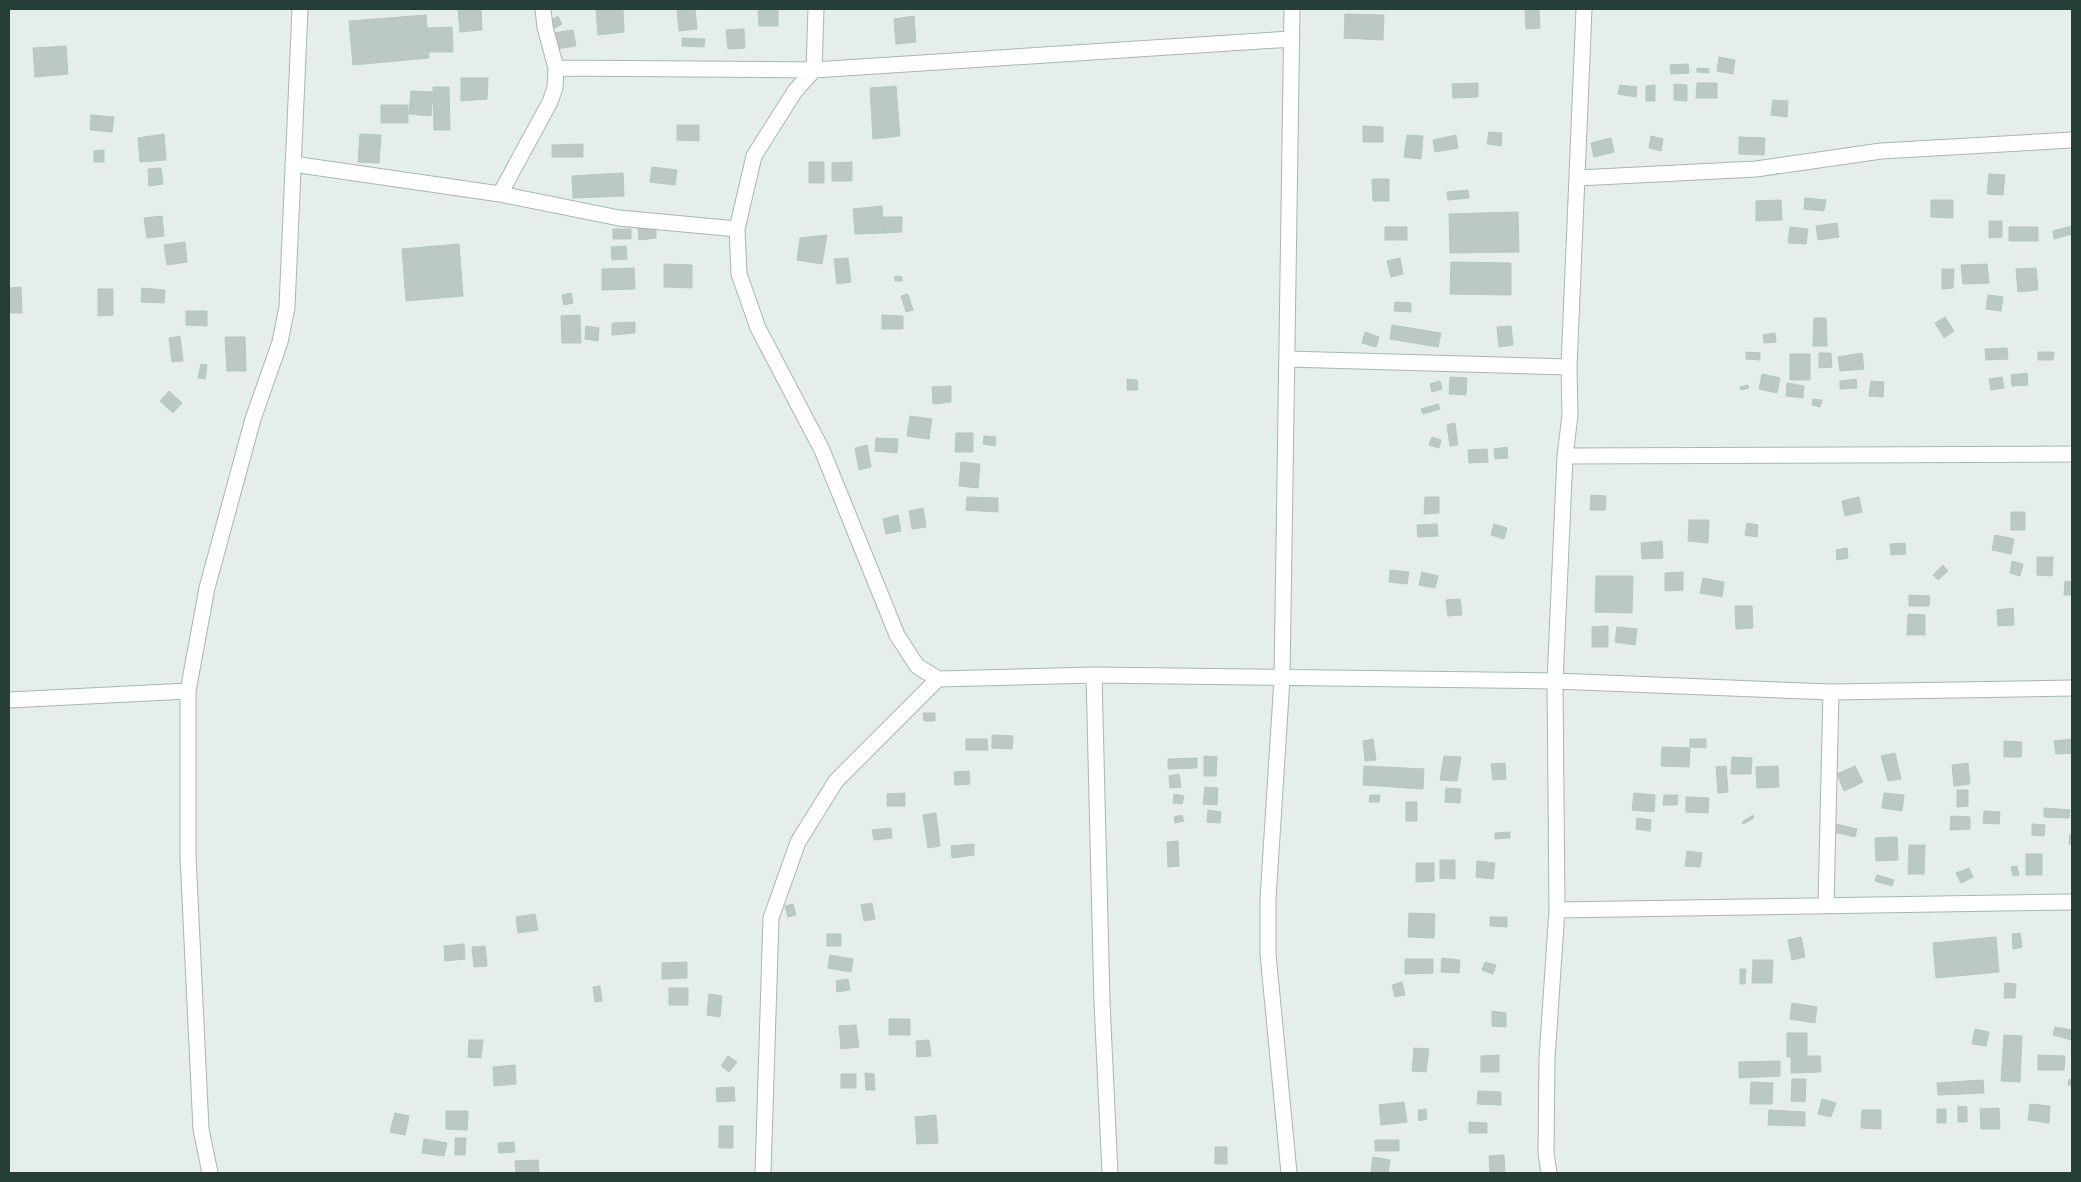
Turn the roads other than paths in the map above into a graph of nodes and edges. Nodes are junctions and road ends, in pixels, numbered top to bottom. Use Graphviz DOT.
graph roads {
  1 [pos="300,9"];
  2 [pos="543,9"];
  3 [pos="816,9"];
  4 [pos="1292,9"];
  5 [pos="1584,9"];
  6 [pos="1291,39"];
  7 [pos="556,68"];
  8 [pos="814,70"];
  9 [pos="2072,140"];
  10 [pos="294,164"];
  11 [pos="1578,178"];
  12 [pos="500,194"];
  13 [pos="737,229"];
  14 [pos="1287,359"];
  15 [pos="1569,367"];
  16 [pos="2072,454"];
  17 [pos="1565,456"];
  18 [pos="1094,675"];
  19 [pos="938,679"];
  20 [pos="1282,679"];
  21 [pos="1555,681"];
  22 [pos="2072,688"];
  23 [pos="188,692"];
  24 [pos="1831,692"];
  25 [pos="9,700"];
  26 [pos="2072,902"];
  27 [pos="1826,904"];
  28 [pos="1557,910"];
  29 [pos="210,1173"];
  30 [pos="762,1173"];
  31 [pos="1110,1173"];
  32 [pos="1289,1173"];
  33 [pos="1549,1173"];
  1 -- 10 [label="street"];
  2 -- 7 [label="street"];
  3 -- 8 [label="street"];
  4 -- 6 [label="street"];
  5 -- 11 [label="street"];
  6 -- 8 [label="street"];
  6 -- 14 [label="street"];
  7 -- 8 [label="street"];
  7 -- 12 [label="street"];
  8 -- 13 [label="street"];
  9 -- 11 [label="street"];
  10 -- 12 [label="street"];
  10 -- 23 [label="street"];
  11 -- 15 [label="street"];
  12 -- 13 [label="street"];
  13 -- 19 [label="street"];
  14 -- 15 [label="street"];
  14 -- 20 [label="street"];
  15 -- 17 [label="street"];
  16 -- 17 [label="street"];
  17 -- 21 [label="street"];
  18 -- 19 [label="street"];
  18 -- 20 [label="street"];
  18 -- 31 [label="street"];
  19 -- 30 [label="street"];
  20 -- 21 [label="street"];
  20 -- 32 [label="street"];
  21 -- 24 [label="street"];
  21 -- 28 [label="street"];
  22 -- 24 [label="street"];
  23 -- 25 [label="street"];
  23 -- 29 [label="street"];
  24 -- 27 [label="street"];
  26 -- 27 [label="street"];
  27 -- 28 [label="street"];
  28 -- 33 [label="street"];
}
